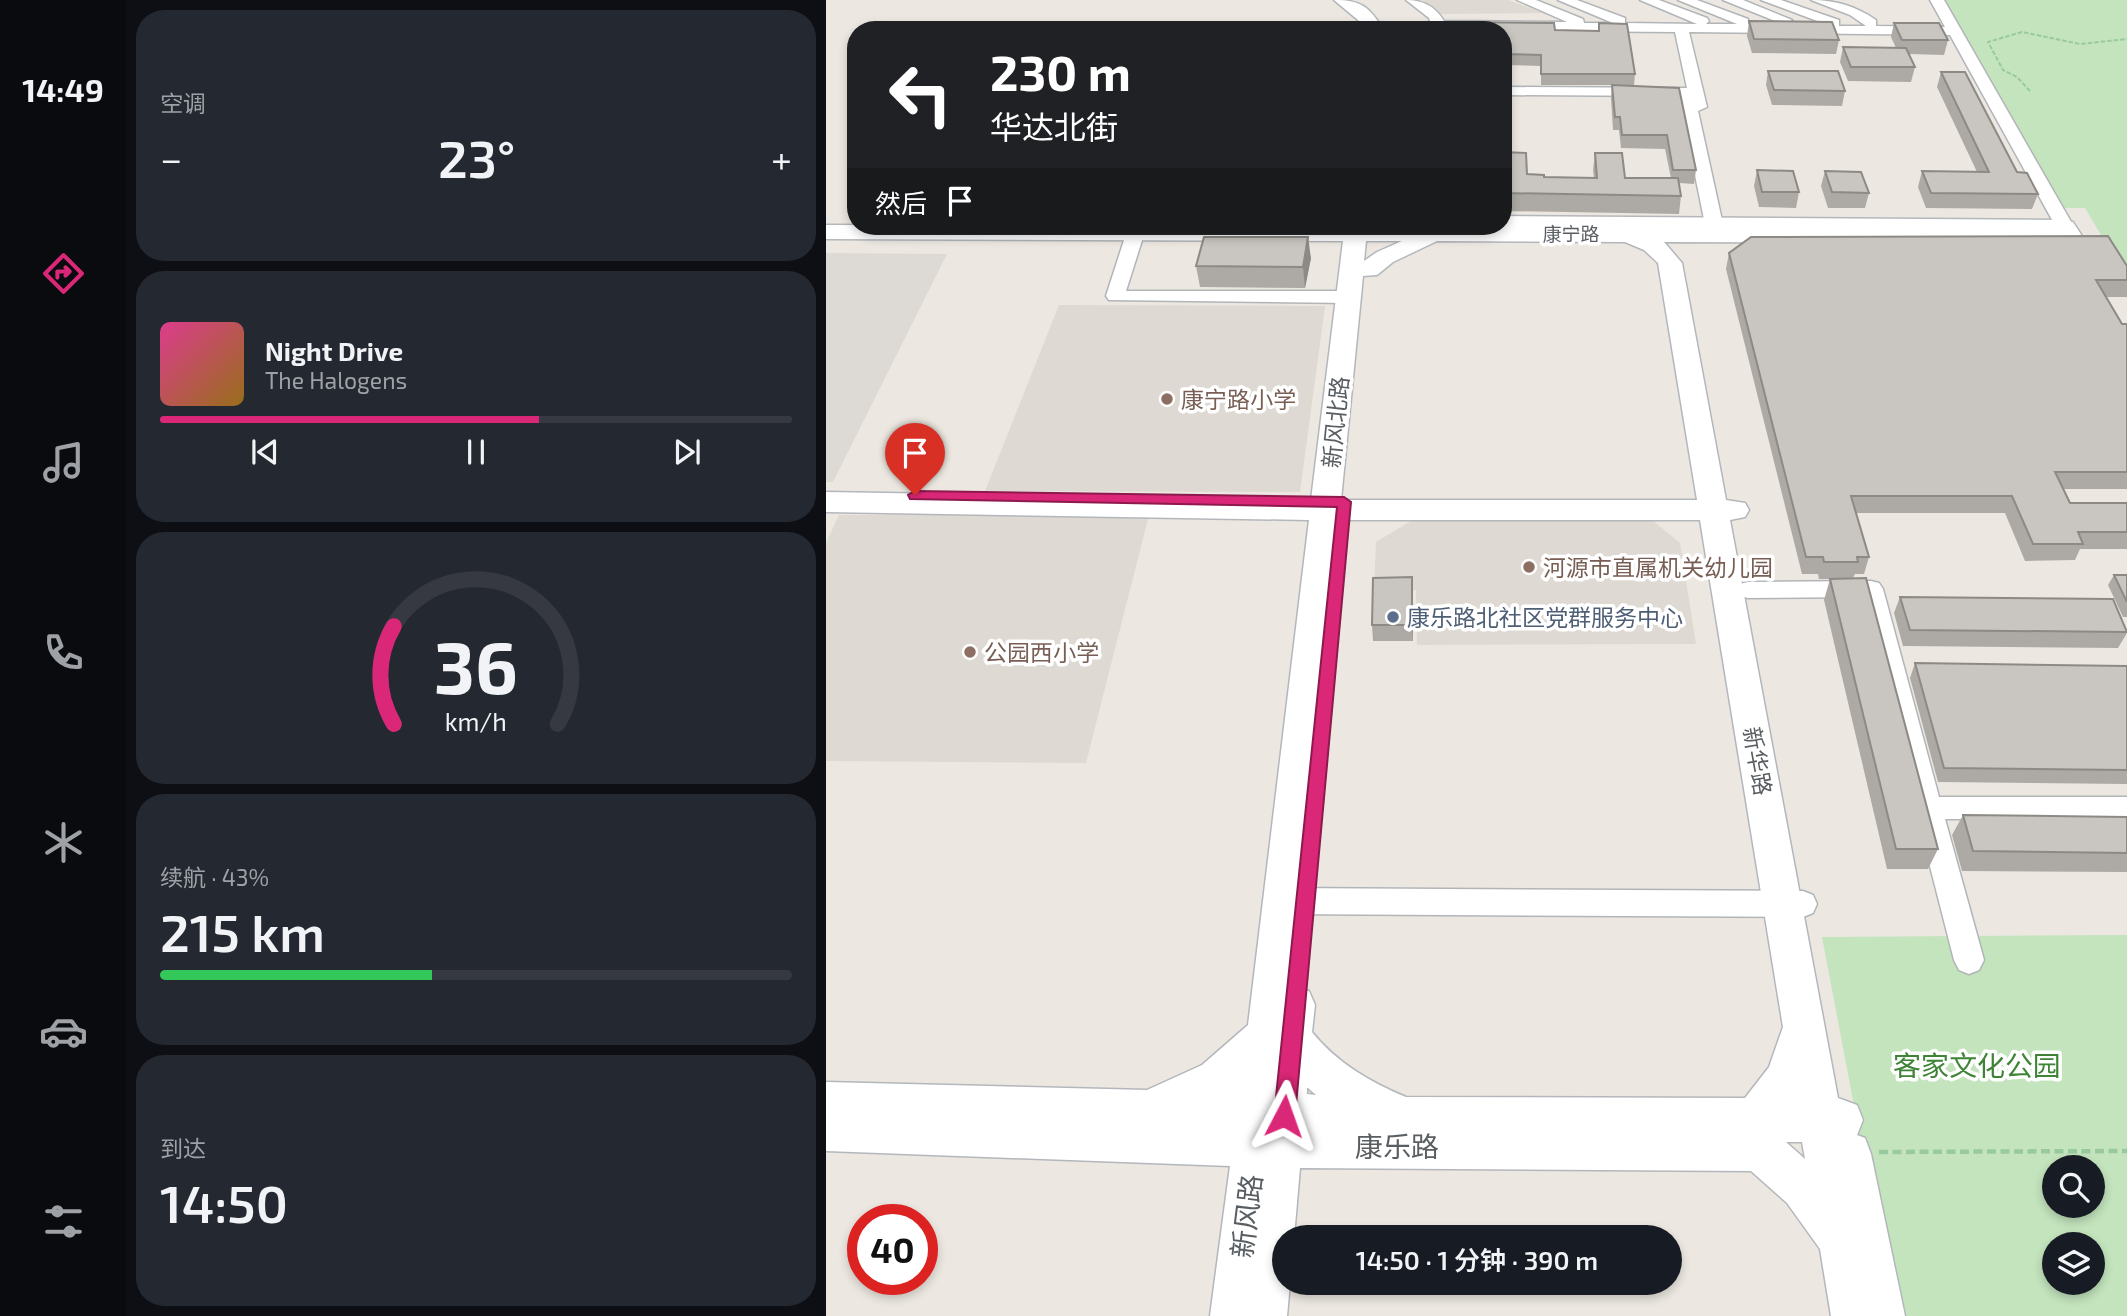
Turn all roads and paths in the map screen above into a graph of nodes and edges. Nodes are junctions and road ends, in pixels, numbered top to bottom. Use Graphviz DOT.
graph roads {
  1 [pos="1343,0"];
  2 [pos="1355,0"];
  3 [pos="1405,0"];
  4 [pos="1413,0"];
  5 [pos="1524,0"];
  6 [pos="1565,0"];
  7 [pos="1604,0"];
  8 [pos="1647,0"];
  9 [pos="1685,0"];
  10 [pos="1730,0"];
  11 [pos="1768,0"];
  12 [pos="1818,0"];
  13 [pos="1934,0"];
  14 [pos="1633,19"];
  15 [pos="1369,21"];
  16 [pos="1381,21"];
  17 [pos="1431,21"];
  18 [pos="1435,21"];
  19 [pos="1862,25"];
  20 [pos="1512,26"];
  21 [pos="1590,26"];
  22 [pos="1677,27"];
  23 [pos="1718,27"];
  24 [pos="1759,28"];
  25 [pos="1806,28"];
  26 [pos="1951,30"];
  27 [pos="2127,39"];
  28 [pos="1512,89"];
  29 [pos="1690,91"];
  30 [pos="2030,91"];
  31 [pos="826,222"];
  32 [pos="847,223"];
  33 [pos="1512,223"];
  34 [pos="1723,230"];
  35 [pos="2062,230"];
  36 [pos="826,232"];
  37 [pos="847,232"];
  38 [pos="1512,233"];
  39 [pos="1623,233"];
  40 [pos="1135,235"];
  41 [pos="1285,235"];
  42 [pos="1363,235"];
  43 [pos="1443,235"];
  44 [pos="1356,279"];
  45 [pos="828,500"];
  46 [pos="1335,506"];
  47 [pos="1723,506"];
  48 [pos="1748,590"];
  49 [pos="1928,808"];
  50 [pos="2127,808"];
  51 [pos="1293,901"];
  52 [pos="1793,904"];
  53 [pos="1969,960"];
  54 [pos="1804,1026"];
  55 [pos="1279,1036"];
  56 [pos="826,1103"];
  57 [pos="1144,1113"];
  58 [pos="1408,1119"];
  59 [pos="826,1129"];
  60 [pos="1270,1131"];
  61 [pos="1758,1135"];
  62 [pos="1843,1139"];
  63 [pos="2127,1152"];
  64 [pos="1842,1241"];
  65 [pos="1234,1316"];
  66 [pos="1263,1316"];
  67 [pos="1855,1316"];
  68 [pos="1881,1316"];
  1 -- 15 [label="street"];
  2 -- 16 [label="street"];
  3 -- 17 [label="street"];
  4 -- 18 [label="street"];
  5 -- 21 [label="street"];
  6 -- 14 [label="street"];
  7 -- 14 [label="street"];
  8 -- 23 [label="street"];
  9 -- 24 [label="street"];
  10 -- 25 [label="street"];
  11 -- 19 [label="street"];
  12 -- 19 [label="street"];
  13 -- 26 [label="street"];
  14 -- 21 [label="street"];
  14 -- 22 [label="street"];
  19 -- 25 [label="street"];
  19 -- 26 [label="street"];
  20 -- 21 [label="street"];
  22 -- 23 [label="street"];
  22 -- 29 [label="street"];
  23 -- 24 [label="street"];
  24 -- 25 [label="street"];
  26 -- 35 [label="street"];
  27 -- 30 [label="path"];
  28 -- 29 [label="street"];
  29 -- 34 [label="street"];
  31 -- 32 [label="street"];
  33 -- 34 [label="street, 康宁路"];
  34 -- 35 [label="street, 康宁路"];
  34 -- 39 [label="street, 康宁路"];
  34 -- 47 [label="street, 新华路"];
  36 -- 37 [label="street, 康宁路"];
  38 -- 39 [label="street, 康宁路"];
  39 -- 47 [label="street, 新华路"];
  40 -- 44 [label="street"];
  41 -- 44 [label="street"];
  42 -- 44 [label="street, 新风北路"];
  43 -- 44 [label="street"];
  44 -- 46 [label="street, 新风北路"];
  45 -- 46 [label="street"];
  46 -- 47 [label="street"];
  46 -- 51 [label="street, 新风北路"];
  47 -- 48 [label="street, 新华路"];
  47 -- 52 [label="street, 新华路"];
  48 -- 49 [label="street"];
  48 -- 52 [label="street, 新华路"];
  49 -- 50 [label="street"];
  49 -- 53 [label="street"];
  51 -- 52 [label="street"];
  51 -- 55 [label="street, 新风北路"];
  52 -- 54 [label="street, 新华路"];
  52 -- 62 [label="street, 新华路"];
  54 -- 61 [label="street"];
  54 -- 62 [label="street, 新华路"];
  55 -- 57 [label="street"];
  55 -- 58 [label="street"];
  55 -- 60 [label="street, 新风北路"];
  56 -- 57 [label="street, 康乐路"];
  57 -- 60 [label="street, 康乐路"];
  58 -- 60 [label="street, 康乐路"];
  58 -- 61 [label="street, 康乐路"];
  59 -- 60 [label="street, 康乐路"];
  60 -- 61 [label="street, 康乐路"];
  60 -- 65 [label="street, 新风路"];
  60 -- 66 [label="street, 新风路"];
  61 -- 62 [label="street"];
  61 -- 64 [label="street"];
  62 -- 63 [label="path"];
  62 -- 64 [label="street, 新华路"];
  62 -- 68 [label="street, 新华路"];
  64 -- 67 [label="street, 新华路"];
}
